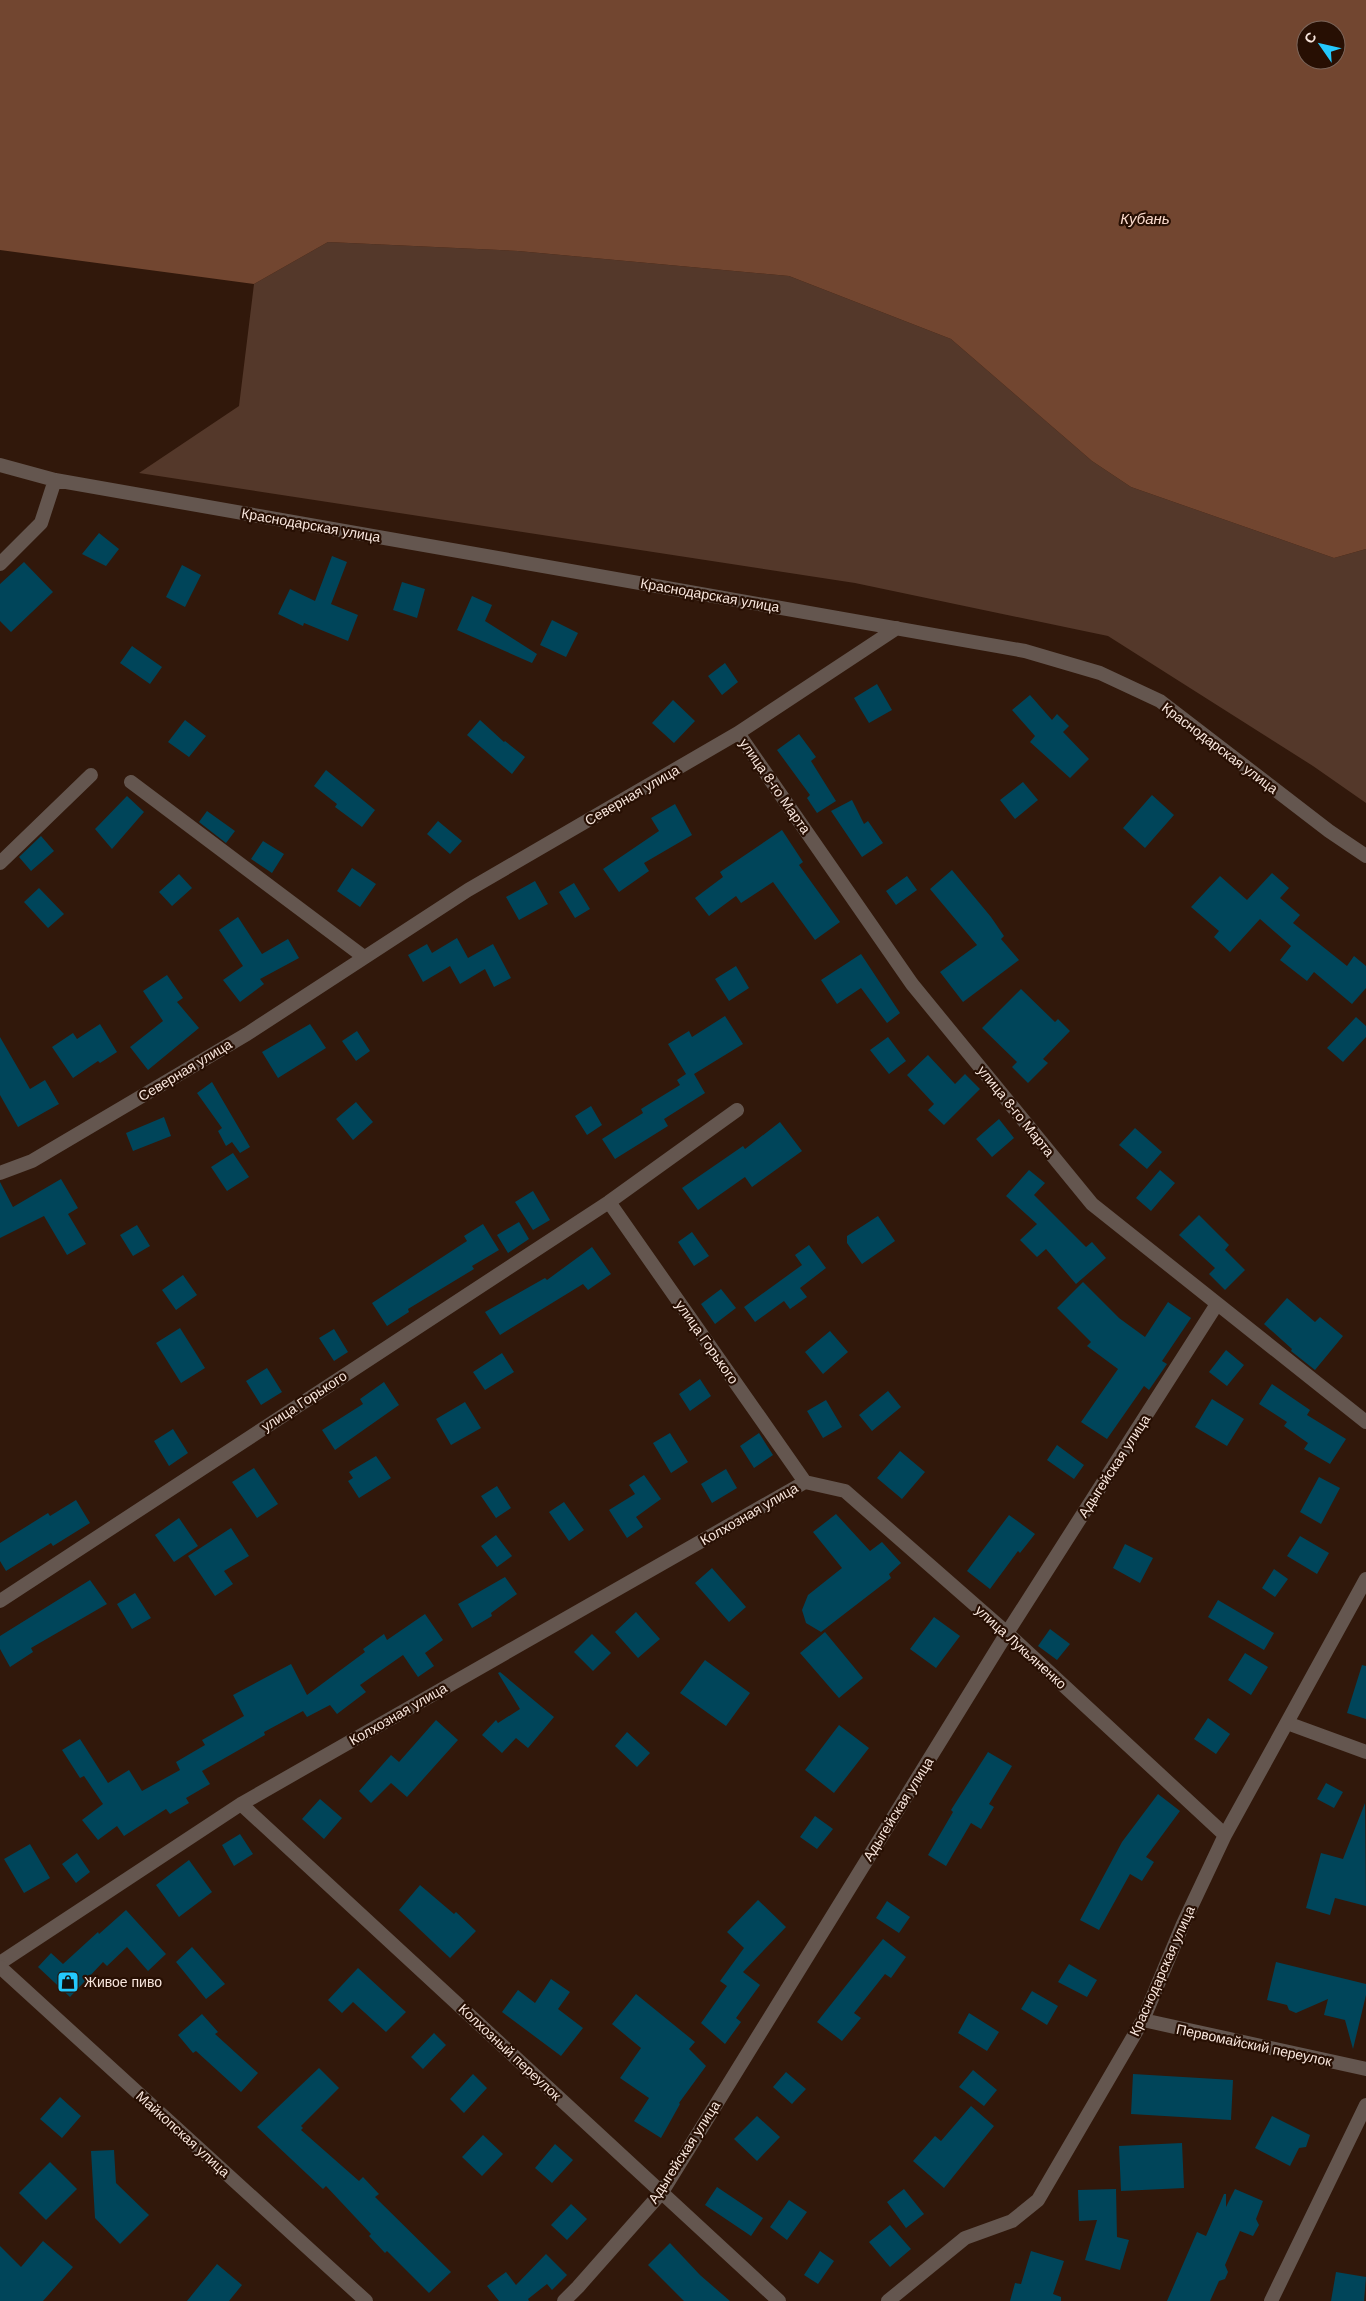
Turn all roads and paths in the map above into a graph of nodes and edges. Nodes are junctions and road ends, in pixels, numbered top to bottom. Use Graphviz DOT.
graph roads {
  1 [pos="0,465"];
  2 [pos="56,480"];
  3 [pos="0,564"];
  4 [pos="897,628"];
  5 [pos="738,733"];
  6 [pos="91,775"];
  7 [pos="131,782"];
  8 [pos="1366,856"];
  9 [pos="0,863"];
  10 [pos="364,957"];
  11 [pos="737,1110"];
  12 [pos="0,1173"];
  13 [pos="609,1202"];
  14 [pos="1217,1304"];
  15 [pos="1366,1422"];
  16 [pos="805,1482"];
  17 [pos="1366,1579"];
  18 [pos="0,1601"];
  19 [pos="1007,1633"];
  20 [pos="1287,1723"];
  21 [pos="1366,1752"];
  22 [pos="241,1804"];
  23 [pos="1225,1835"];
  24 [pos="0,1963"];
  25 [pos="0,1967"];
  26 [pos="1142,2020"];
  27 [pos="1366,2069"];
  28 [pos="1366,2105"];
  29 [pos="662,2192"];
  30 [pos="366,2301"];
  31 [pos="564,2301"];
  32 [pos="779,2301"];
  33 [pos="888,2301"];
  34 [pos="1271,2301"];
  1 -- 2 [label="street, Краснодарская улица"];
  2 -- 3 [label="street"];
  2 -- 4 [label="street, Краснодарская улица"];
  4 -- 5 [label="street, Северная улица"];
  4 -- 8 [label="street, Краснодарская улица"];
  5 -- 10 [label="street, Северная улица"];
  5 -- 14 [label="street, улица 8-го Марта"];
  6 -- 9 [label="street"];
  7 -- 10 [label="street"];
  10 -- 12 [label="street, Северная улица"];
  11 -- 13 [label="street, улица Горького"];
  13 -- 16 [label="street, улица Горького"];
  13 -- 18 [label="street, улица Горького"];
  14 -- 15 [label="street, улица 8-го Марта"];
  14 -- 19 [label="street, Адыгейская улица"];
  16 -- 19 [label="street, улица Лукьяненко"];
  16 -- 22 [label="street, Колхозная улица"];
  17 -- 20 [label="street, Краснодарская улица"];
  19 -- 23 [label="street, улица Лукьяненко"];
  19 -- 29 [label="street, Адыгейская улица"];
  20 -- 21 [label="street"];
  20 -- 23 [label="street, Краснодарская улица"];
  22 -- 24 [label="street, Колхозная улица"];
  22 -- 29 [label="street, Колхозный переулок"];
  23 -- 26 [label="street, Краснодарская улица"];
  25 -- 30 [label="street, Майкопская улица"];
  26 -- 27 [label="street, Первомайский переулок"];
  26 -- 33 [label="street, Краснодарская улица"];
  28 -- 34 [label="street"];
  29 -- 31 [label="street, Адыгейская улица"];
  29 -- 32 [label="street, Колхозный переулок"];
}
